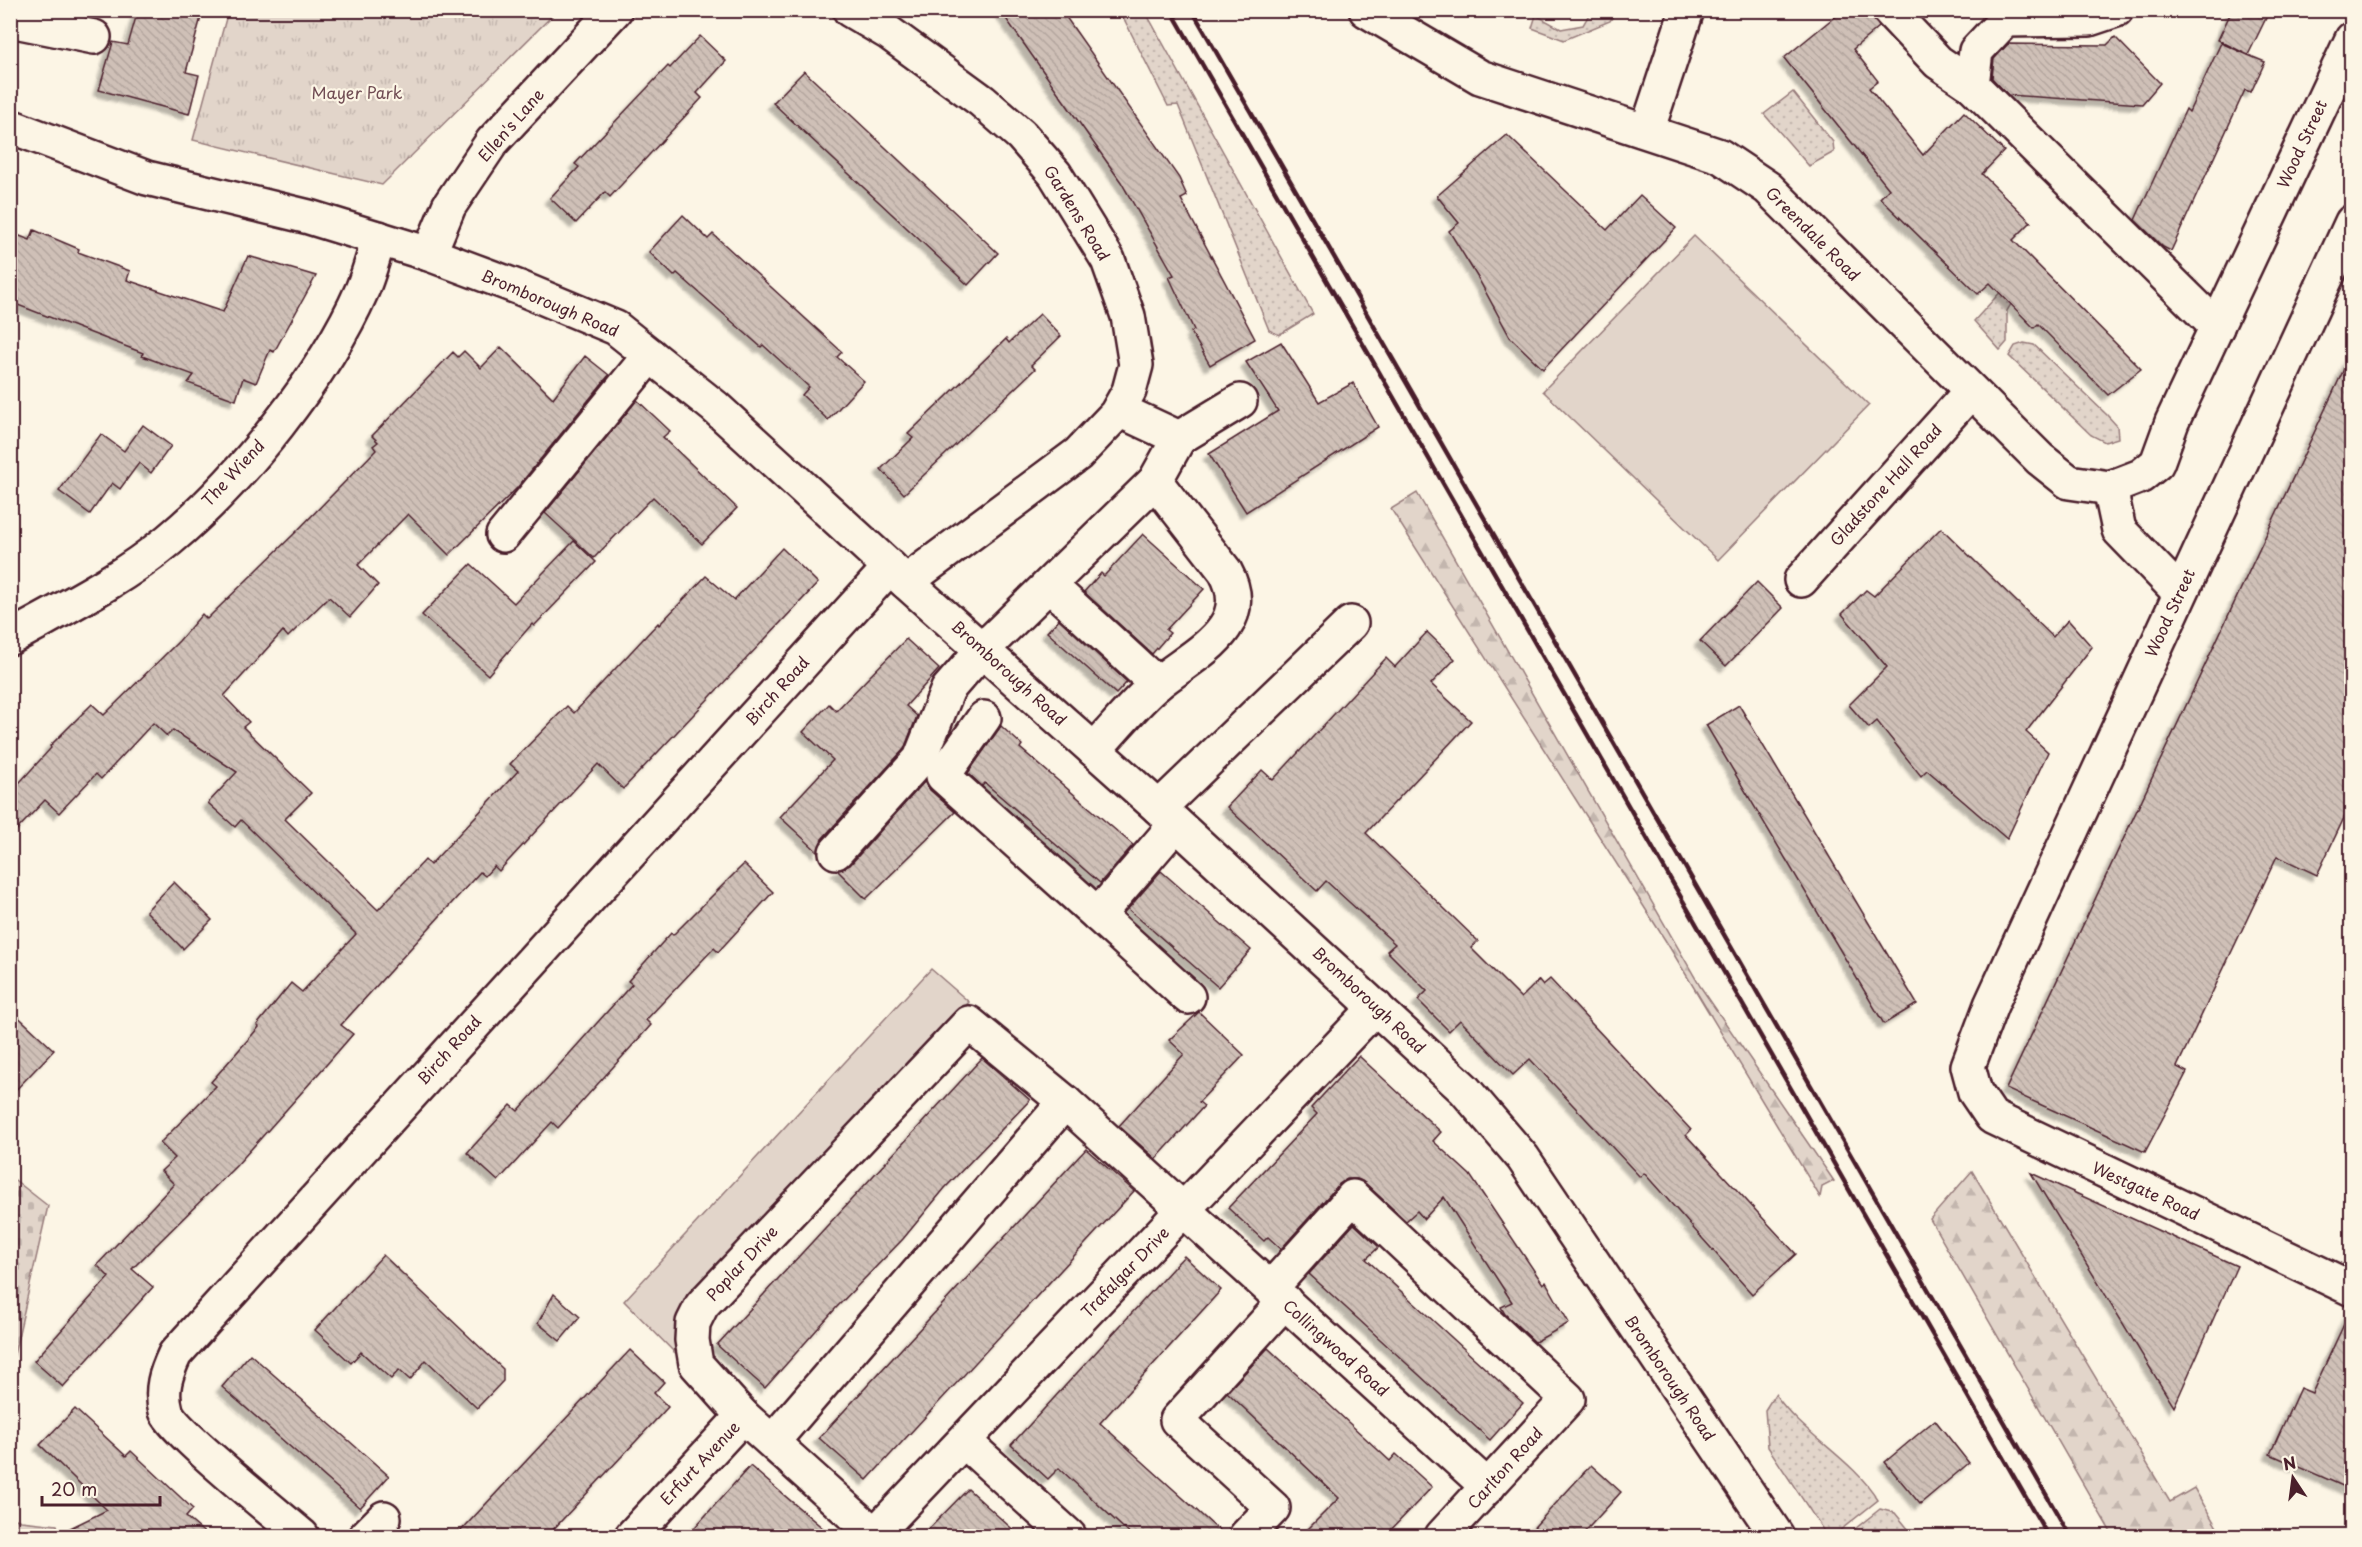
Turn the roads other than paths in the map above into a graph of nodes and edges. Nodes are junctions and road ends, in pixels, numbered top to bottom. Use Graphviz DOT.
graph roads {
  1 [pos="615,10"];
  2 [pos="850,10"];
  3 [pos="1366,10"];
  4 [pos="1687,10"];
  5 [pos="1889,10"];
  6 [pos="2116,10"];
  7 [pos="10,20"];
  8 [pos="94,37"];
  9 [pos="2352,39"];
  10 [pos="1972,85"];
  11 [pos="10,126"];
  12 [pos="1647,131"];
  13 [pos="2352,222"];
  14 [pos="379,238"];
  15 [pos="429,254"];
  16 [pos="2217,327"];
  17 [pos="650,355"];
  18 [pos="1971,391"];
  19 [pos="1240,401"];
  20 [pos="1119,410"];
  21 [pos="1179,438"];
  22 [pos="1155,481"];
  23 [pos="2110,488"];
  24 [pos="503,535"];
  25 [pos="898,574"];
  26 [pos="1801,580"];
  27 [pos="1049,585"];
  28 [pos="2179,592"];
  29 [pos="1351,623"];
  30 [pos="10,638"];
  31 [pos="982,649"];
  32 [pos="1157,684"];
  33 [pos="984,718"];
  34 [pos="1094,750"];
  35 [pos="1168,816"];
  36 [pos="836,852"];
  37 [pos="1098,915"];
  38 [pos="1188,997"];
  39 [pos="1376,1007"];
  40 [pos="969,1023"];
  41 [pos="1968,1066"];
  42 [pos="1065,1102"];
  43 [pos="1184,1209"];
  44 [pos="2352,1288"];
  45 [pos="1278,1295"];
  46 [pos="743,1416"];
  47 [pos="773,1440"];
  48 [pos="964,1441"];
  49 [pos="1488,1487"];
  50 [pos="1766,1533"];
  51 [pos="873,1535"];
  52 [pos="302,1536"];
  53 [pos="632,1536"];
  54 [pos="1070,1536"];
  55 [pos="1246,1536"];
  56 [pos="1442,1536"];
  1 -- 15 [label="street, Ellen's Lane"];
  2 -- 20 [label="street, Gardens Road"];
  3 -- 12 [label="street, Greendale Road"];
  4 -- 12 [label="street"];
  5 -- 10 [label="street"];
  6 -- 10 [label="street"];
  7 -- 8 [label="street"];
  9 -- 16 [label="street, Wood Street"];
  10 -- 16 [label="street"];
  11 -- 14 [label="street, Bromborough Road"];
  12 -- 18 [label="street, Greendale Road"];
  13 -- 28 [label="street, Wood Street"];
  14 -- 15 [label="street, Bromborough Road"];
  14 -- 30 [label="street, The Wiend"];
  15 -- 17 [label="street, Bromborough Road"];
  16 -- 23 [label="street, Wood Street"];
  17 -- 24 [label="street"];
  17 -- 25 [label="street, Bromborough Road"];
  18 -- 23 [label="street, Greendale Road"];
  18 -- 26 [label="street, Gladstone Hall Road"];
  19 -- 21 [label="street"];
  20 -- 21 [label="street"];
  20 -- 25 [label="street, Gardens Road"];
  21 -- 22 [label="street"];
  22 -- 27 [label="street"];
  22 -- 32 [label="street"];
  23 -- 28 [label="street"];
  25 -- 31 [label="street, Bromborough Road"];
  25 -- 52 [label="street, Birch Road"];
  27 -- 31 [label="street"];
  27 -- 32 [label="street"];
  28 -- 41 [label="street, Wood Street"];
  29 -- 35 [label="street"];
  31 -- 34 [label="street, Bromborough Road"];
  31 -- 36 [label="street"];
  32 -- 34 [label="street"];
  33 -- 37 [label="street"];
  34 -- 35 [label="street, Bromborough Road"];
  35 -- 37 [label="street"];
  35 -- 39 [label="street, Bromborough Road"];
  37 -- 38 [label="street"];
  39 -- 43 [label="street, Trafalgar Drive"];
  39 -- 50 [label="street, Bromborough Road"];
  40 -- 42 [label="street, Collingwood Road"];
  40 -- 46 [label="street, Poplar Drive"];
  41 -- 44 [label="street, Westgate Road"];
  42 -- 43 [label="street, Collingwood Road"];
  42 -- 47 [label="street"];
  43 -- 45 [label="street, Collingwood Road"];
  43 -- 48 [label="street, Trafalgar Drive"];
  45 -- 49 [label="street, Collingwood Road"];
  45 -- 49 [label="street, Carlton Road"];
  45 -- 55 [label="street"];
  46 -- 47 [label="street, Poplar Drive"];
  46 -- 53 [label="street, Erfurt Avenue"];
  47 -- 51 [label="street, Poplar Drive"];
  48 -- 51 [label="street, Trafalgar Drive"];
  48 -- 54 [label="street"];
  49 -- 56 [label="street, Carlton Road"];
}
